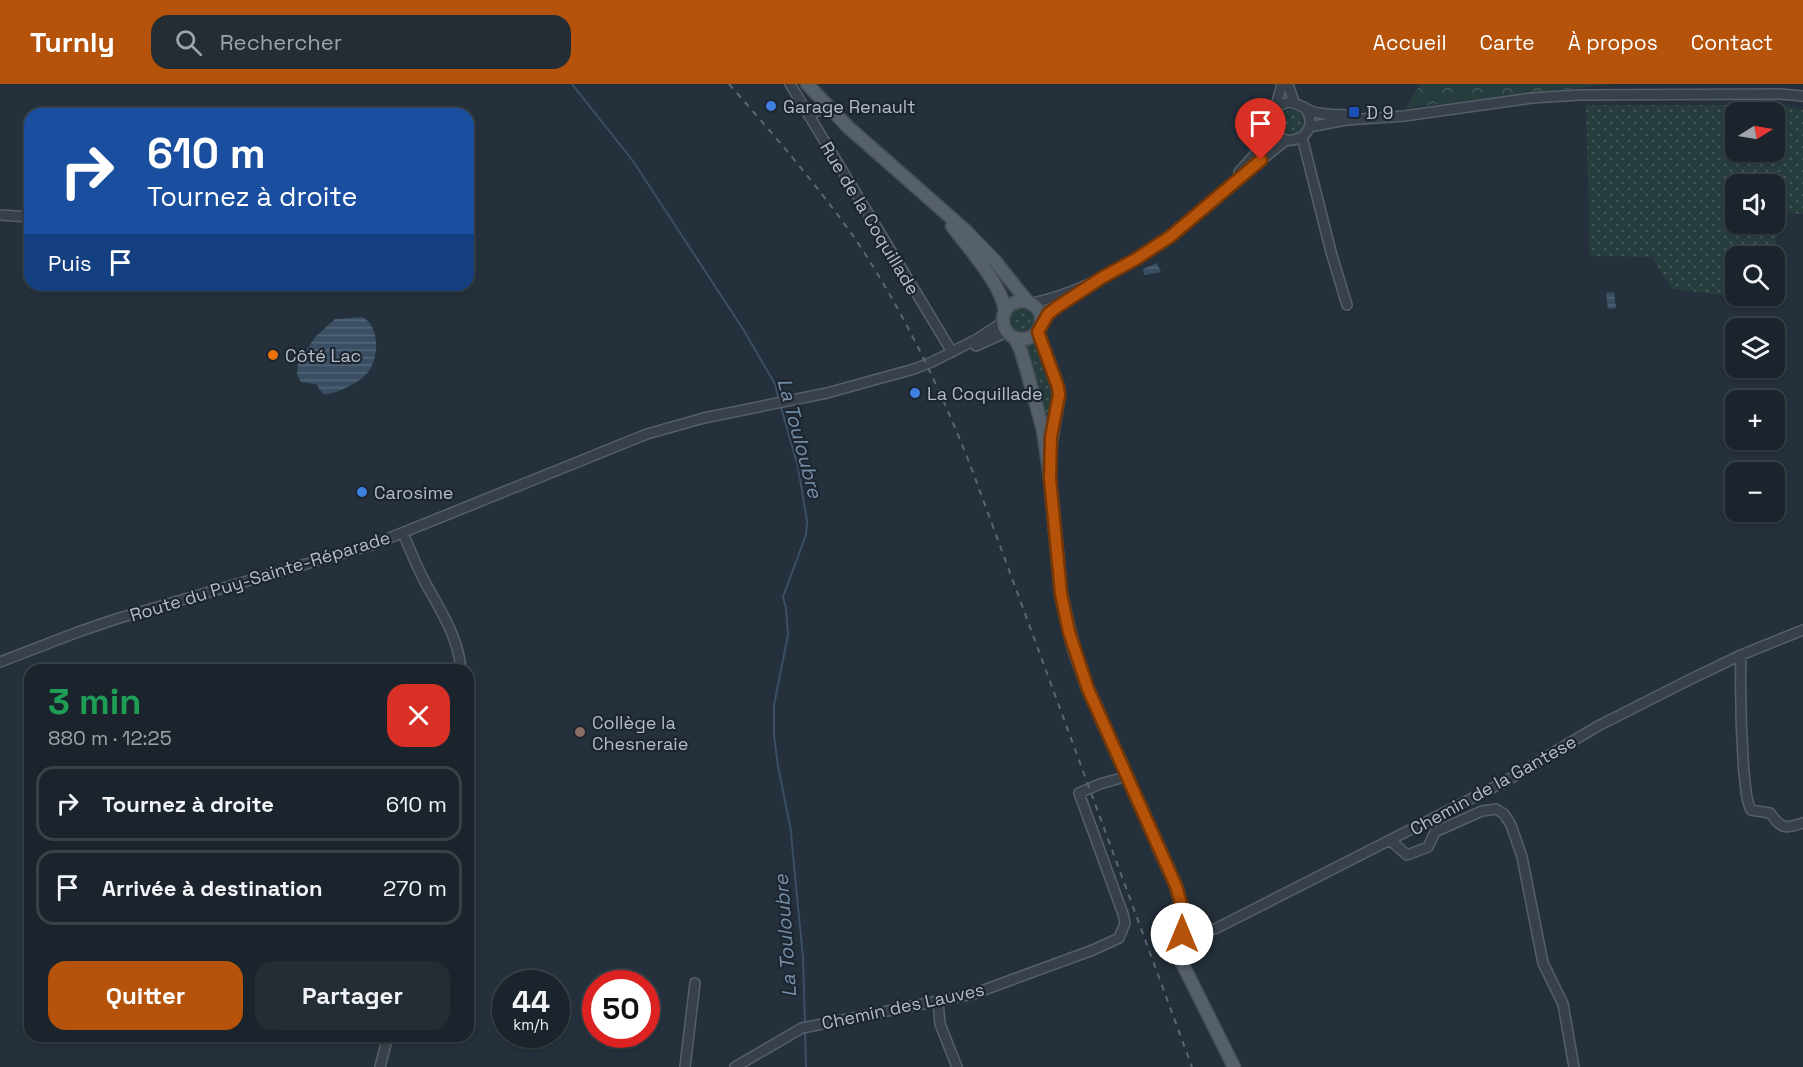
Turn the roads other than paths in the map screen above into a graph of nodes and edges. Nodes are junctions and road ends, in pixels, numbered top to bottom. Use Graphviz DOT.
graph roads {
  1 [pos="790,84"];
  2 [pos="807,84"];
  3 [pos="1282,84"];
  4 [pos="1288,84"];
  5 [pos="1803,96"];
  6 [pos="826,105"];
  7 [pos="1299,105"];
  8 [pos="1275,110"];
  9 [pos="809,116"];
  10 [pos="1404,116"];
  11 [pos="1309,128"];
  12 [pos="1274,130"];
  13 [pos="1302,137"];
  14 [pos="1286,140"];
  15 [pos="1215,198"];
  16 [pos="937,206"];
  17 [pos="0,215"];
  18 [pos="24,217"];
  19 [pos="1103,277"];
  20 [pos="1030,302"];
  21 [pos="1347,305"];
  22 [pos="1007,326"];
  23 [pos="1040,328"];
  24 [pos="952,352"];
  25 [pos="932,362"];
  26 [pos="1050,478"];
  27 [pos="403,533"];
  28 [pos="1803,630"];
  29 [pos="1741,655"];
  30 [pos="0,662"];
  31 [pos="460,664"];
  32 [pos="1128,776"];
  33 [pos="1803,823"];
  34 [pos="1390,841"];
  35 [pos="1183,924"];
  36 [pos="695,983"];
  37 [pos="938,1001"];
  38 [pos="386,1042"];
  39 [pos="380,1067"];
  40 [pos="685,1067"];
  41 [pos="735,1067"];
  42 [pos="957,1067"];
  43 [pos="1234,1067"];
  44 [pos="1574,1067"];
  1 -- 9 [label="street, Rue de la Coquillade"];
  2 -- 6 [label="main road"];
  3 -- 8 [label="street"];
  4 -- 7 [label="street"];
  5 -- 10 [label="street"];
  6 -- 9 [label="street"];
  6 -- 16 [label="main road"];
  7 -- 8 [label="street"];
  7 -- 10 [label="street"];
  7 -- 11 [label="street"];
  8 -- 12 [label="street"];
  9 -- 24 [label="street, Rue de la Coquillade"];
  10 -- 11 [label="street"];
  11 -- 13 [label="street"];
  12 -- 14 [label="street"];
  12 -- 15 [label="street"];
  13 -- 14 [label="street"];
  13 -- 21 [label="street"];
  14 -- 15 [label="street"];
  15 -- 19 [label="street"];
  16 -- 20 [label="main road"];
  16 -- 22 [label="main road"];
  17 -- 18 [label="street"];
  19 -- 20 [label="street"];
  19 -- 23 [label="street"];
  20 -- 22 [label="main road"];
  20 -- 23 [label="main road"];
  22 -- 23 [label="main road"];
  22 -- 24 [label="street, Route du Puy-Sainte-Réparade"];
  22 -- 25 [label="street, Route du Puy-Sainte-Réparade"];
  22 -- 26 [label="main road"];
  23 -- 26 [label="main road"];
  24 -- 25 [label="street, Route du Puy-Sainte-Réparade"];
  25 -- 27 [label="street, Route du Puy-Sainte-Réparade"];
  26 -- 32 [label="main road"];
  27 -- 30 [label="street, Route du Puy-Sainte-Réparade"];
  27 -- 31 [label="street"];
  28 -- 29 [label="street, Chemin de la Gantese"];
  29 -- 33 [label="street"];
  29 -- 34 [label="street, Chemin de la Gantese"];
  32 -- 35 [label="main road"];
  32 -- 37 [label="street, Chemin des Lauves"];
  34 -- 35 [label="street, Chemin de la Gantese"];
  34 -- 44 [label="street"];
  35 -- 43 [label="main road"];
  36 -- 40 [label="street"];
  37 -- 41 [label="street, Chemin des Lauves"];
  37 -- 42 [label="street"];
  38 -- 39 [label="street"];
}
